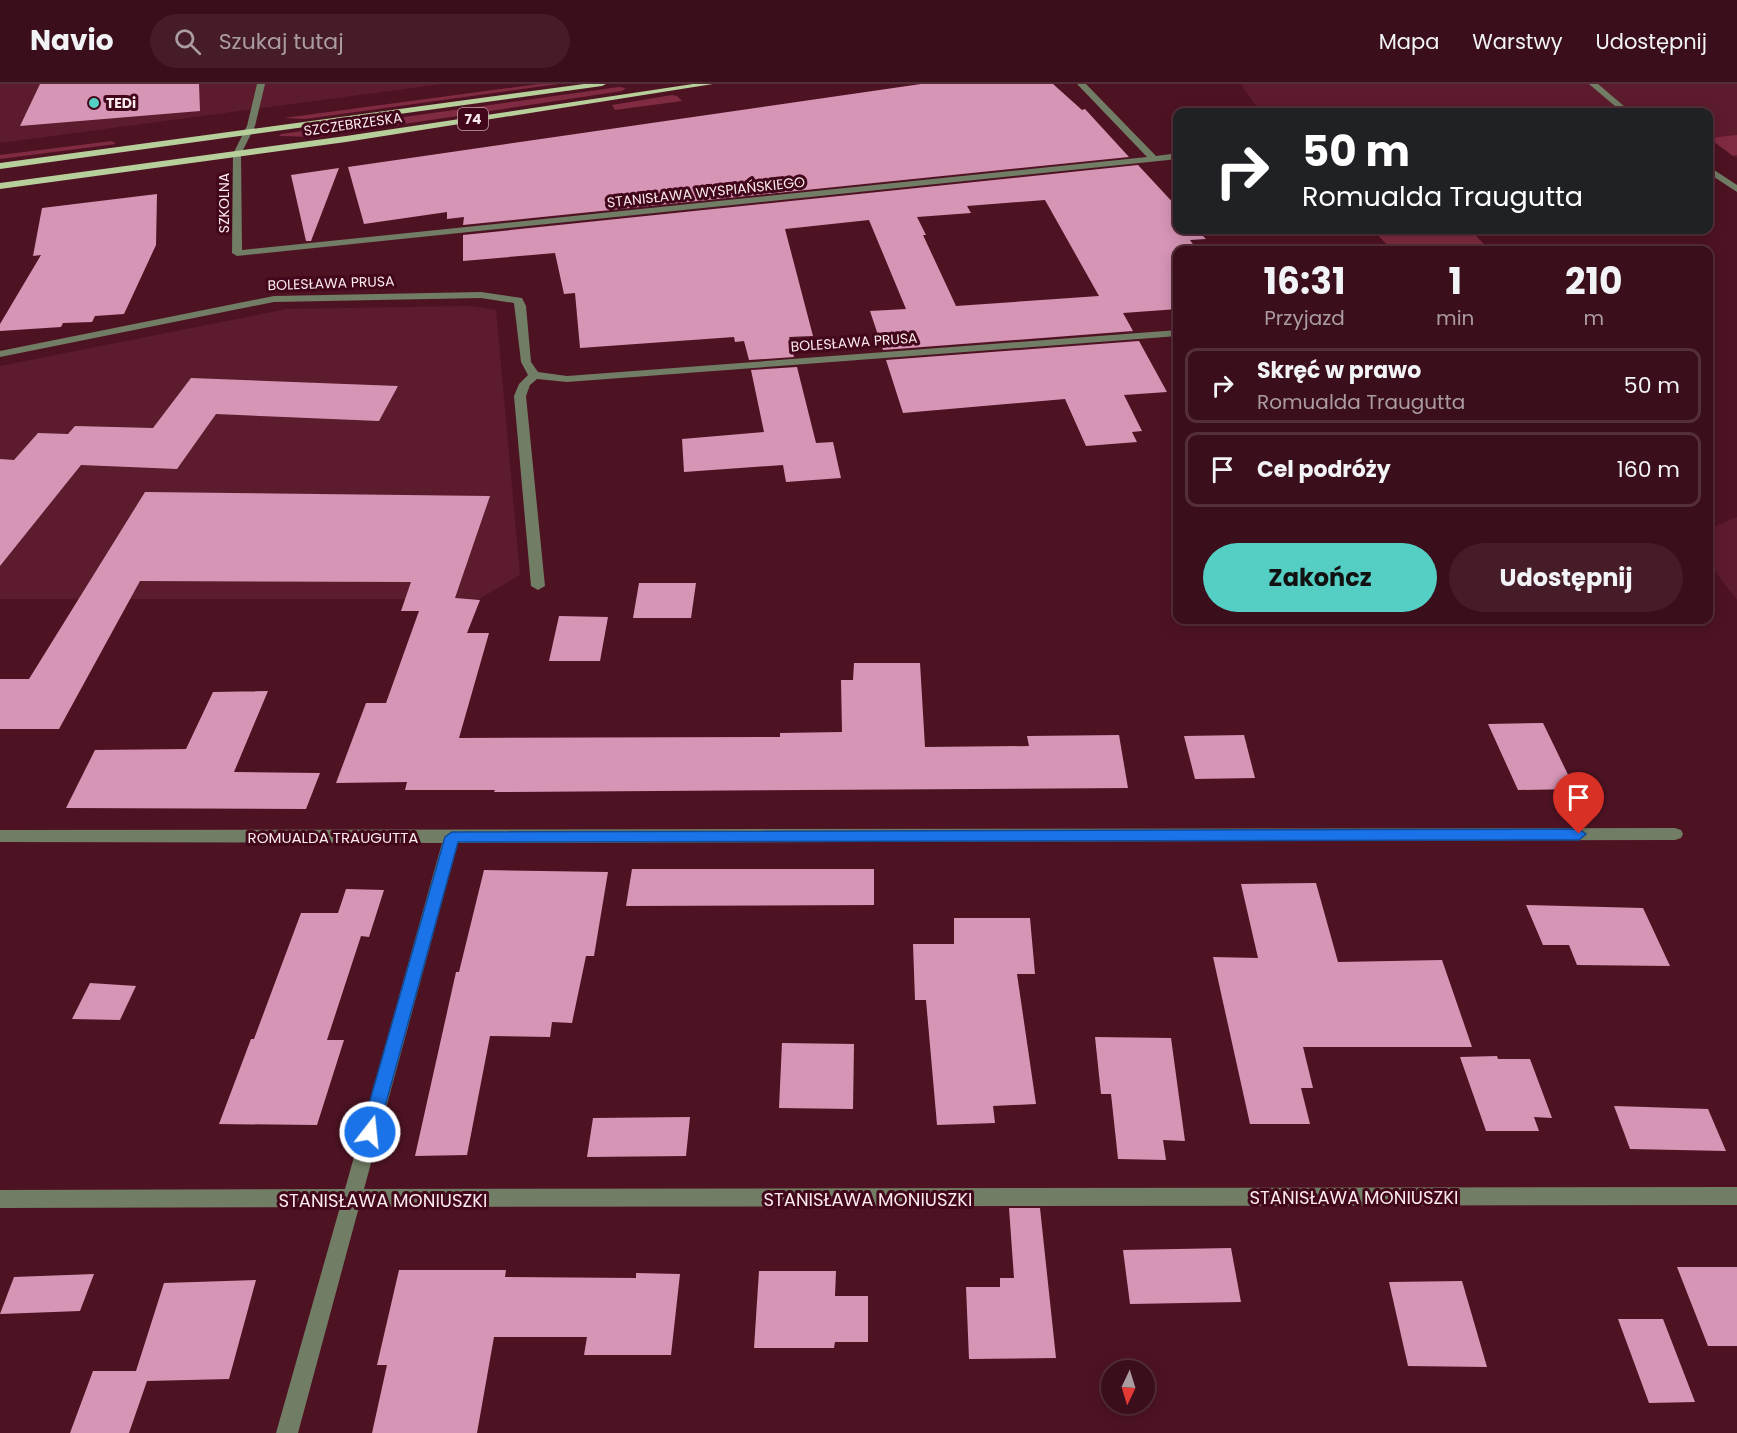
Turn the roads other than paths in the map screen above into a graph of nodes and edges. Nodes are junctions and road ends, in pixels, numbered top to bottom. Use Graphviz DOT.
graph roads {
  1 [pos="261,84"];
  2 [pos="602,84"];
  3 [pos="709,84"];
  4 [pos="1081,84"];
  5 [pos="1593,84"];
  6 [pos="1622,108"];
  7 [pos="248,133"];
  8 [pos="237,154"];
  9 [pos="1173,156"];
  10 [pos="1153,158"];
  11 [pos="0,166"];
  12 [pos="1713,173"];
  13 [pos="0,186"];
  14 [pos="1737,189"];
  15 [pos="237,253"];
  16 [pos="1173,333"];
  17 [pos="0,354"];
  18 [pos="534,375"];
  19 [pos="538,586"];
  20 [pos="1674,834"];
  21 [pos="0,836"];
  22 [pos="452,837"];
  23 [pos="1737,1196"];
  24 [pos="0,1199"];
  25 [pos="351,1200"];
  26 [pos="287,1433"];
  1 -- 7 [label="street"];
  2 -- 7 [label="main road, SZCZEBRZESKA / 74"];
  3 -- 8 [label="main road, SZCZEBRZESKA / 74"];
  4 -- 10 [label="street"];
  5 -- 6 [label="street"];
  7 -- 8 [label="street"];
  7 -- 11 [label="main road, SZCZEBRZESKA / 74"];
  8 -- 13 [label="main road, SZCZEBRZESKA / 74"];
  8 -- 15 [label="street, SZKOLNA"];
  9 -- 10 [label="street, STANISŁAWA WYSPIAŃSKIEGO"];
  10 -- 15 [label="street, STANISŁAWA WYSPIAŃSKIEGO"];
  12 -- 14 [label="street"];
  16 -- 18 [label="street, BOLESŁAWA PRUSA"];
  17 -- 18 [label="street, BOLESŁAWA PRUSA"];
  18 -- 19 [label="street"];
  20 -- 22 [label="street, ROMUALDA TRAUGUTTA"];
  21 -- 22 [label="street, ROMUALDA TRAUGUTTA"];
  22 -- 25 [label="street"];
  23 -- 25 [label="street, STANISŁAWA MONIUSZKI"];
  24 -- 25 [label="street, STANISŁAWA MONIUSZKI"];
  25 -- 26 [label="street"];
}
